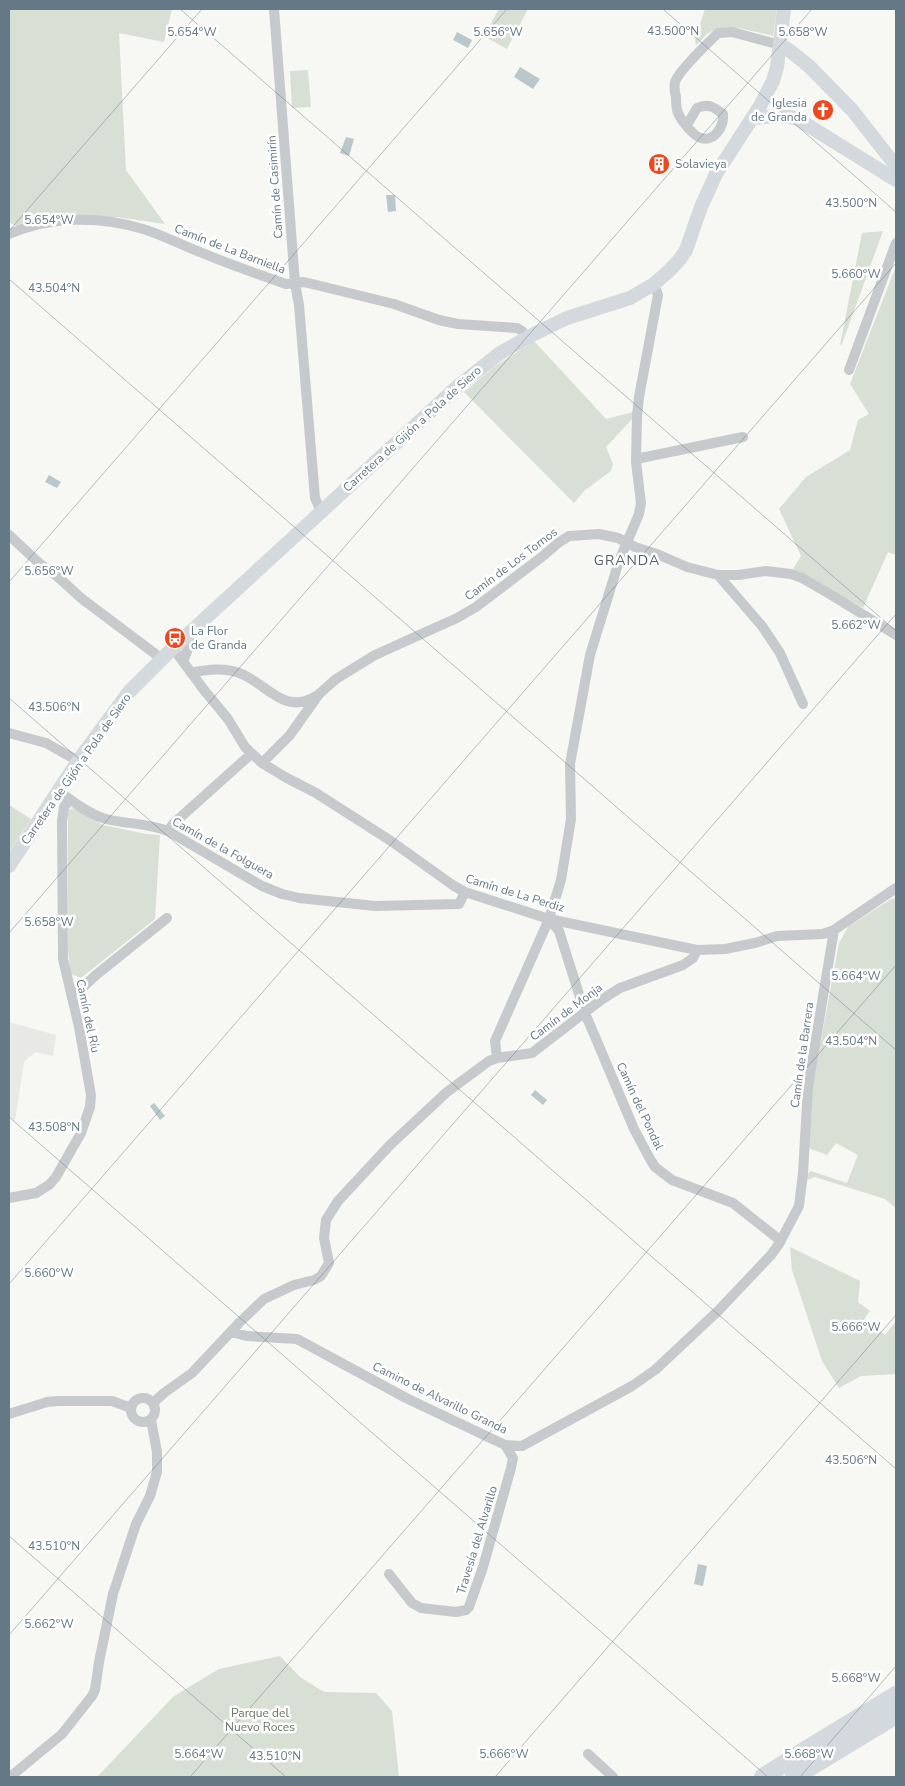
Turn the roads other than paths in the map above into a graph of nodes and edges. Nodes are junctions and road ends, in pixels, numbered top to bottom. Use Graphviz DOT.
graph roads {
  1 [pos="274,9"];
  2 [pos="784,9"];
  3 [pos="780,45"];
  4 [pos="777,66"];
  5 [pos="810,67"];
  6 [pos="759,114"];
  7 [pos="687,125"];
  8 [pos="864,125"];
  9 [pos="842,147"];
  10 [pos="896,166"];
  11 [pos="896,180"];
  12 [pos="9,234"];
  13 [pos="896,243"];
  14 [pos="295,284"];
  15 [pos="654,284"];
  16 [pos="527,338"];
  17 [pos="849,370"];
  18 [pos="743,437"];
  19 [pos="636,459"];
  20 [pos="321,511"];
  21 [pos="9,535"];
  22 [pos="627,543"];
  23 [pos="718,575"];
  24 [pos="197,626"];
  25 [pos="896,634"];
  26 [pos="173,648"];
  27 [pos="162,659"];
  28 [pos="183,662"];
  29 [pos="191,673"];
  30 [pos="319,694"];
  31 [pos="803,704"];
  32 [pos="9,733"];
  33 [pos="251,754"];
  34 [pos="78,762"];
  35 [pos="262,763"];
  36 [pos="65,795"];
  37 [pos="168,831"];
  38 [pos="9,866"];
  39 [pos="896,888"];
  40 [pos="465,892"];
  41 [pos="168,918"];
  42 [pos="550,919"];
  43 [pos="834,930"];
  44 [pos="698,950"];
  45 [pos="71,992"];
  46 [pos="585,1013"];
  47 [pos="497,1058"];
  48 [pos="9,1198"];
  49 [pos="781,1241"];
  50 [pos="231,1332"];
  51 [pos="153,1403"];
  52 [pos="131,1408"];
  53 [pos="9,1414"];
  54 [pos="151,1420"];
  55 [pos="505,1445"];
  56 [pos="389,1574"];
  57 [pos="896,1695"];
  58 [pos="896,1715"];
  59 [pos="588,1754"];
  60 [pos="10,1777"];
  61 [pos="613,1777"];
  62 [pos="763,1777"];
  63 [pos="794,1777"];
  1 -- 14 [label="street, Camín de Casimirín"];
  2 -- 3 [label="street, Carretera de Gijón a Pola de Siero"];
  3 -- 4 [label="street, Carretera de Gijón a Pola de Siero"];
  3 -- 5 [label="street"];
  3 -- 7 [label="street"];
  4 -- 5 [label="street"];
  4 -- 6 [label="street, Carretera de Gijón a Pola de Siero"];
  5 -- 8 [label="street"];
  6 -- 9 [label="street"];
  6 -- 15 [label="street, Carretera de Gijón a Pola de Siero"];
  8 -- 9 [label="street"];
  8 -- 10 [label="street"];
  9 -- 11 [label="street"];
  12 -- 14 [label="street, Camín de La Barniella"];
  13 -- 17 [label="street"];
  14 -- 16 [label="street, Camín de La Barniella"];
  14 -- 20 [label="street, Camín de Casimirín"];
  15 -- 16 [label="street, Carretera de Gijón a Pola de Siero"];
  15 -- 19 [label="street"];
  16 -- 20 [label="street, Carretera de Gijón a Pola de Siero"];
  18 -- 19 [label="street"];
  19 -- 22 [label="street"];
  20 -- 24 [label="street, Carretera de Gijón a Pola de Siero"];
  21 -- 27 [label="street"];
  22 -- 23 [label="street, Camín de Los Tornos"];
  22 -- 30 [label="street, Camín de Los Tornos"];
  22 -- 42 [label="street"];
  23 -- 25 [label="street, Camín de Los Tornos"];
  23 -- 31 [label="street"];
  24 -- 26 [label="street, Carretera de Gijón a Pola de Siero"];
  24 -- 28 [label="street"];
  26 -- 27 [label="street, Carretera de Gijón a Pola de Siero"];
  26 -- 28 [label="street, Camín de La Perdiz"];
  27 -- 34 [label="street, Carretera de Gijón a Pola de Siero"];
  28 -- 29 [label="street, Camín de La Perdiz"];
  29 -- 30 [label="street, Camín de Los Tornos"];
  29 -- 33 [label="street, Camín de La Perdiz"];
  30 -- 35 [label="street, Camín de Los Tornos"];
  32 -- 34 [label="street"];
  33 -- 35 [label="street, Camín de La Perdiz"];
  33 -- 37 [label="street"];
  34 -- 36 [label="street, Carretera de Gijón a Pola de Siero"];
  35 -- 40 [label="street, Camín de La Perdiz"];
  36 -- 37 [label="street, Camín de la Folguera"];
  36 -- 38 [label="street, Carretera de Gijón a Pola de Siero"];
  36 -- 45 [label="street, Camín del Ríu"];
  37 -- 40 [label="street, Camín de la Folguera"];
  39 -- 43 [label="street, Camín de La Perdiz"];
  40 -- 42 [label="street, Camín de La Perdiz"];
  41 -- 45 [label="street"];
  42 -- 44 [label="street, Camín de La Perdiz"];
  42 -- 46 [label="street, Camín del Pondal"];
  42 -- 47 [label="street"];
  43 -- 44 [label="street, Camín de La Perdiz"];
  43 -- 49 [label="street, Camín de la Barrera"];
  44 -- 46 [label="street, Camín de Monja"];
  45 -- 48 [label="street, Camín del Ríu"];
  46 -- 47 [label="street, Camín de Monja"];
  46 -- 49 [label="street, Camín del Pondal"];
  47 -- 50 [label="street"];
  49 -- 55 [label="street, Camino de Alvarillo Granda"];
  50 -- 51 [label="street"];
  50 -- 55 [label="street, Camino de Alvarillo Granda"];
  51 -- 52 [label="street"];
  51 -- 54 [label="street"];
  52 -- 53 [label="street"];
  52 -- 54 [label="street"];
  54 -- 60 [label="street"];
  55 -- 56 [label="street, Travesía del Alvarillo"];
  57 -- 62 [label="highway"];
  58 -- 63 [label="highway"];
  59 -- 61 [label="street"];
}
